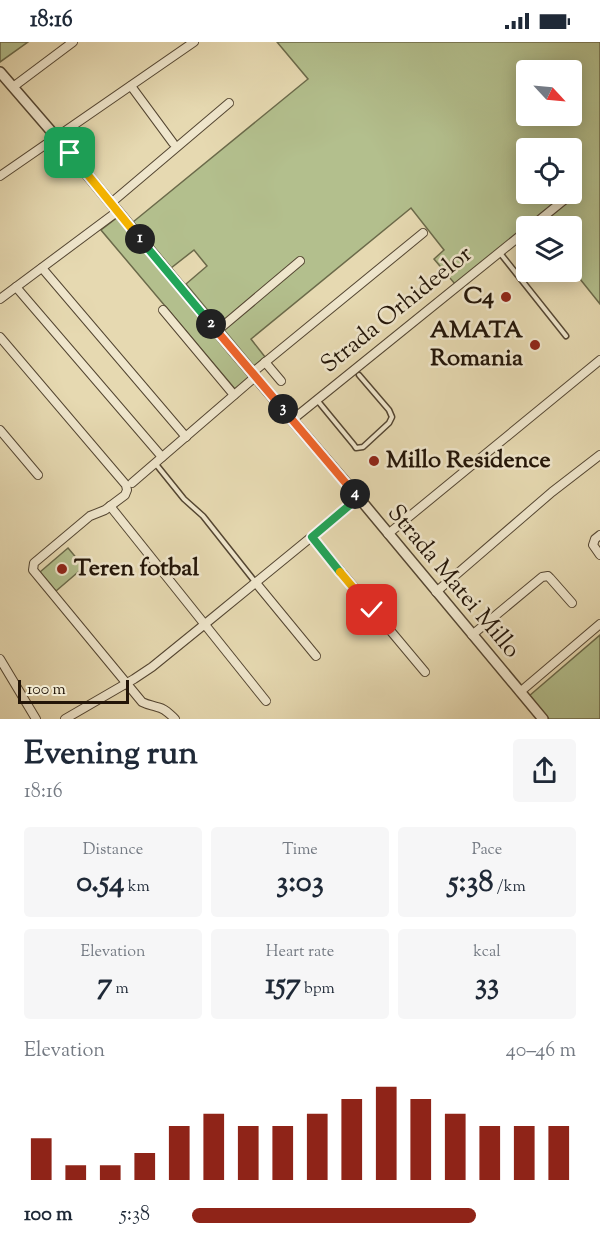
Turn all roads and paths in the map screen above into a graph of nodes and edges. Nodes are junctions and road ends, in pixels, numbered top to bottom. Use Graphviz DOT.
graph roads {
  1 [pos="73,42"];
  2 [pos="194,42"];
  3 [pos="5,81"];
  4 [pos="131,86"];
  5 [pos="229,103"];
  6 [pos="57,138"];
  7 [pos="173,143"];
  8 [pos="0,176"];
  9 [pos="111,203"];
  10 [pos="559,204"];
  11 [pos="118,211"];
  12 [pos="544,216"];
  13 [pos="423,233"];
  14 [pos="516,239"];
  15 [pos="499,253"];
  16 [pos="300,261"];
  17 [pos="42,268"];
  18 [pos="16,287"];
  19 [pos="0,299"];
  20 [pos="163,310"];
  21 [pos="217,331"];
  22 [pos="566,336"];
  23 [pos="0,337"];
  24 [pos="600,360"];
  25 [pos="265,362"];
  26 [pos="254,375"];
  27 [pos="359,375"];
  28 [pos="281,381"];
  29 [pos="234,395"];
  30 [pos="317,400"];
  31 [pos="292,420"];
  32 [pos="0,430"];
  33 [pos="186,437"];
  34 [pos="600,455"];
  35 [pos="162,457"];
  36 [pos="155,463"];
  37 [pos="38,475"];
  38 [pos="129,484"];
  39 [pos="358,498"];
  40 [pos="110,506"];
  41 [pos="388,534"];
  42 [pos="600,536"];
  43 [pos="312,537"];
  44 [pos="600,555"];
  45 [pos="256,583"];
  46 [pos="436,592"];
  47 [pos="572,603"];
  48 [pos="205,624"];
  49 [pos="600,624"];
  50 [pos="472,635"];
  51 [pos="316,656"];
  52 [pos="0,659"];
  53 [pos="425,672"];
  54 [pos="126,683"];
  55 [pos="520,692"];
  56 [pos="266,700"];
  57 [pos="36,719"];
  58 [pos="65,719"];
  59 [pos="175,719"];
  60 [pos="543,719"];
  1 -- 3 [label="street"];
  2 -- 4 [label="street"];
  3 -- 6 [label="street, Strada Matei Millo"];
  4 -- 6 [label="street"];
  4 -- 7 [label="street"];
  5 -- 9 [label="street"];
  6 -- 8 [label="street"];
  6 -- 9 [label="street, Strada Matei Millo"];
  9 -- 11 [label="street, Strada Matei Millo"];
  10 -- 12 [label="street"];
  11 -- 17 [label="street"];
  11 -- 21 [label="street, Strada Matei Millo"];
  13 -- 25 [label="street"];
  14 -- 15 [label="street, Strada Orhideelor"];
  15 -- 22 [label="lane"];
  15 -- 30 [label="street, Strada Orhideelor"];
  16 -- 21 [label="street"];
  17 -- 18 [label="street"];
  17 -- 33 [label="street"];
  18 -- 19 [label="street"];
  18 -- 35 [label="street"];
  20 -- 29 [label="street"];
  21 -- 26 [label="street, Strada Matei Millo"];
  23 -- 38 [label="street"];
  24 -- 41 [label="street"];
  25 -- 26 [label="street"];
  25 -- 28 [label="street"];
  26 -- 29 [label="street"];
  26 -- 31 [label="street, Strada Matei Millo"];
  27 -- 30 [label="lane"];
  29 -- 33 [label="street"];
  30 -- 31 [label="street, Strada Orhideelor"];
  31 -- 39 [label="street, Strada Matei Millo"];
  32 -- 37 [label="street"];
  33 -- 35 [label="street"];
  34 -- 46 [label="street"];
  35 -- 36 [label="street"];
  36 -- 38 [label="street"];
  36 -- 45 [label="lane"];
  38 -- 40 [label="street"];
  39 -- 41 [label="street, Strada Matei Millo"];
  39 -- 43 [label="street"];
  40 -- 48 [label="street"];
  40 -- 54 [label="street"];
  41 -- 46 [label="street, Strada Matei Millo"];
  42 -- 44 [label="street"];
  43 -- 45 [label="street"];
  43 -- 53 [label="street"];
  45 -- 48 [label="street"];
  45 -- 51 [label="street"];
  46 -- 50 [label="street, Strada Matei Millo"];
  47 -- 50 [label="street"];
  48 -- 54 [label="street"];
  48 -- 56 [label="street"];
  49 -- 55 [label="street"];
  50 -- 55 [label="street, Strada Matei Millo"];
  52 -- 57 [label="street"];
  54 -- 58 [label="street"];
  54 -- 59 [label="street"];
  55 -- 60 [label="street, Strada Matei Millo"];
}
